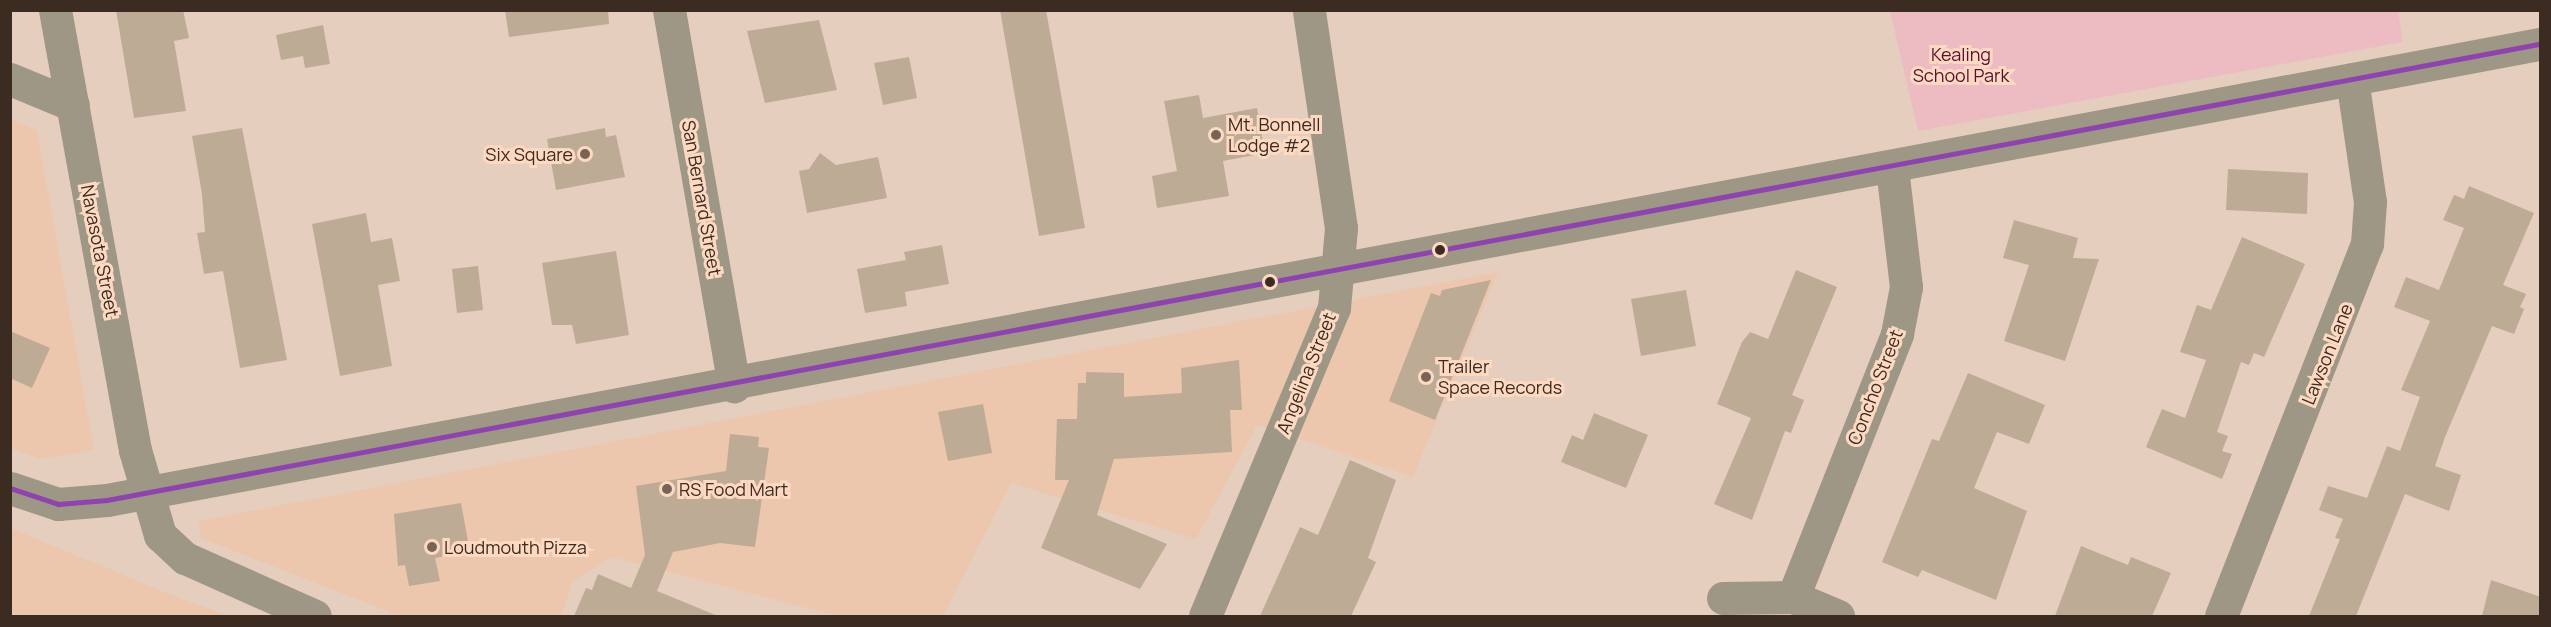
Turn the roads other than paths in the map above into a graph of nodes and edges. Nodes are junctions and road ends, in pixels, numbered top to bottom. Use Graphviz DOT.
graph roads {
  1 [pos="55,10"];
  2 [pos="669,10"];
  3 [pos="1309,10"];
  4 [pos="2541,44"];
  5 [pos="10,79"];
  6 [pos="2352,79"];
  7 [pos="73,105"];
  8 [pos="1892,168"];
  9 [pos="1338,267"];
  10 [pos="734,386"];
  11 [pos="10,488"];
  12 [pos="144,492"];
  13 [pos="1793,597"];
  14 [pos="1723,598"];
  15 [pos="315,616"];
  16 [pos="1205,616"];
  17 [pos="1838,616"];
  18 [pos="2221,616"];
  1 -- 7 [label="street, Navasota Street"];
  2 -- 10 [label="street, San Bernard Street"];
  3 -- 9 [label="street, Angelina Street"];
  4 -- 6 [label="street"];
  5 -- 7 [label="street"];
  6 -- 8 [label="street"];
  6 -- 18 [label="street, Lawson Lane"];
  7 -- 12 [label="street, Navasota Street"];
  8 -- 9 [label="street"];
  8 -- 13 [label="street, Concho Street"];
  9 -- 10 [label="street"];
  9 -- 16 [label="street, Angelina Street"];
  10 -- 12 [label="street"];
  11 -- 12 [label="street"];
  12 -- 15 [label="street, Navasota Street"];
  13 -- 14 [label="street"];
  13 -- 17 [label="street"];
}
